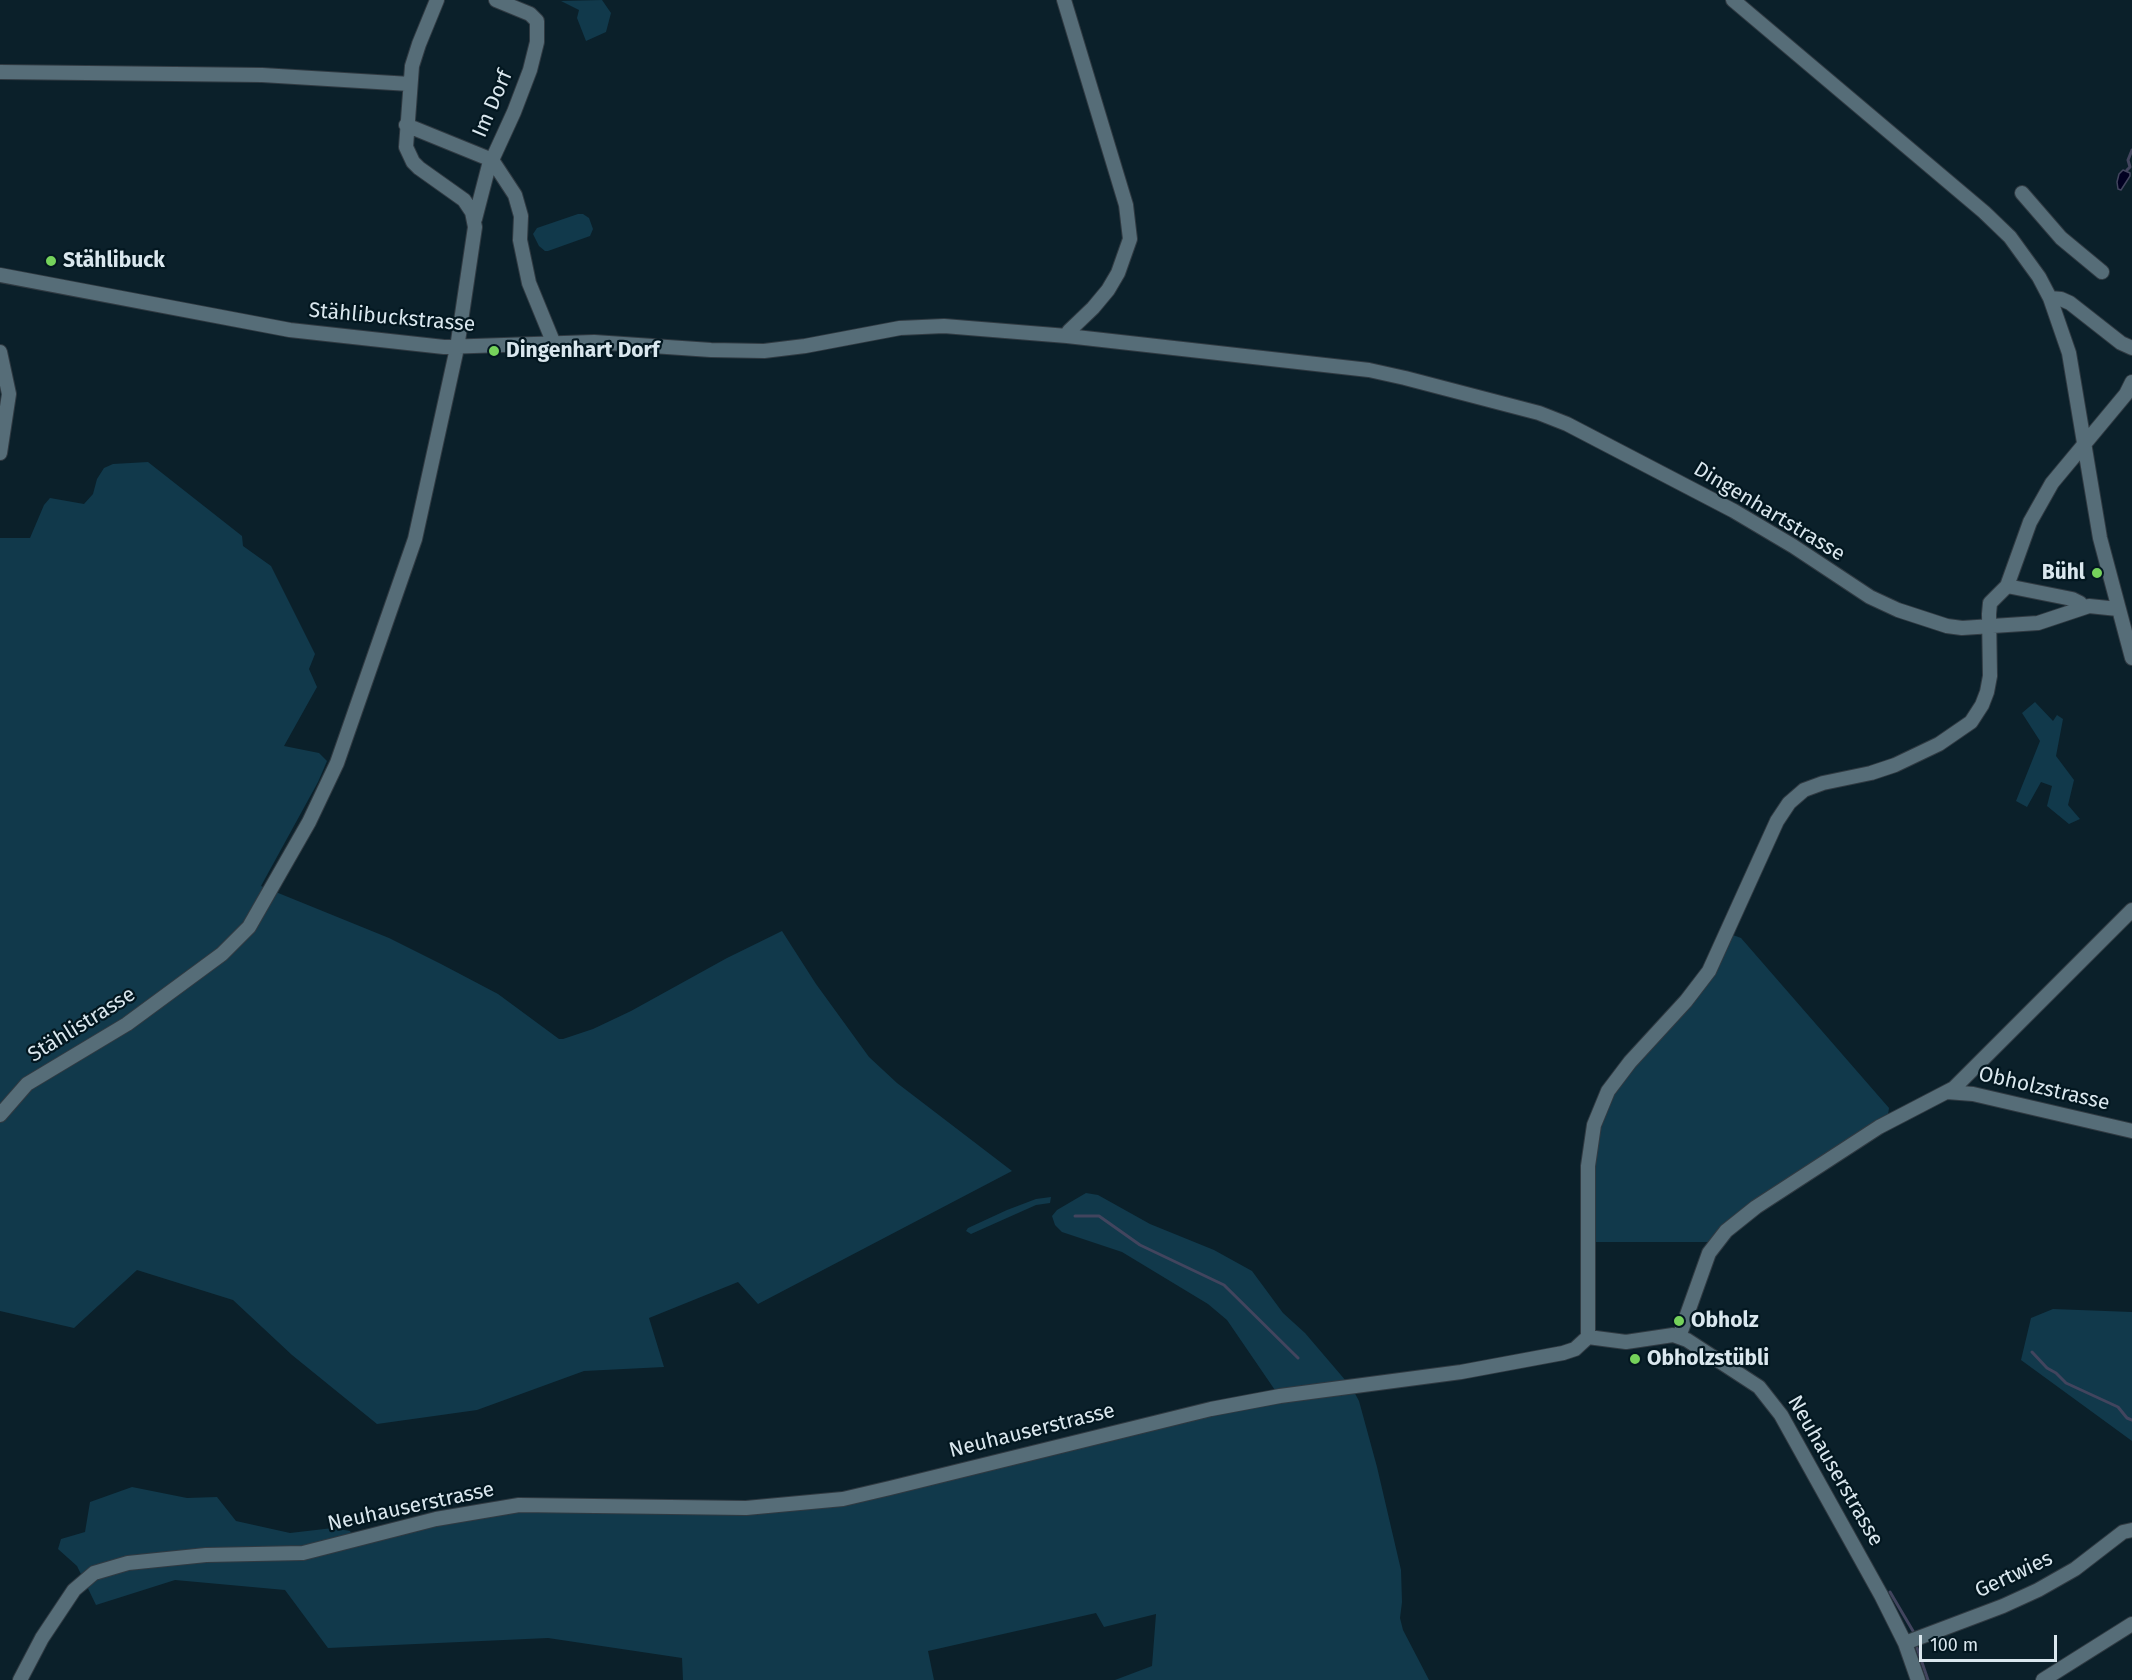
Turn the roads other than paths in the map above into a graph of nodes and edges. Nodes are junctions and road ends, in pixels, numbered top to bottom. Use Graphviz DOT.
graph roads {
  1 [pos="437,0"];
  2 [pos="496,0"];
  3 [pos="1064,0"];
  4 [pos="1733,0"];
  5 [pos="0,72"];
  6 [pos="410,84"];
  7 [pos="406,125"];
  8 [pos="492,160"];
  9 [pos="2022,193"];
  10 [pos="475,219"];
  11 [pos="2102,272"];
  12 [pos="0,275"];
  13 [pos="2050,298"];
  14 [pos="1067,336"];
  15 [pos="554,344"];
  16 [pos="457,348"];
  17 [pos="2132,348"];
  18 [pos="0,352"];
  19 [pos="2132,382"];
  20 [pos="2084,444"];
  21 [pos="0,453"];
  22 [pos="2007,586"];
  23 [pos="2082,608"];
  24 [pos="2118,609"];
  25 [pos="1989,626"];
  26 [pos="2132,658"];
  27 [pos="2132,910"];
  28 [pos="1947,1092"];
  29 [pos="0,1115"];
  30 [pos="2132,1131"];
  31 [pos="1588,1337"];
  32 [pos="1679,1337"];
  33 [pos="2132,1530"];
  34 [pos="2132,1624"];
  35 [pos="1905,1643"];
  36 [pos="20,1680"];
  37 [pos="1918,1680"];
  38 [pos="2043,1680"];
  1 -- 6 [label="street"];
  2 -- 8 [label="street, Im Dorf"];
  3 -- 14 [label="street"];
  4 -- 13 [label="street"];
  5 -- 6 [label="street"];
  6 -- 7 [label="street"];
  7 -- 8 [label="street"];
  7 -- 10 [label="street"];
  8 -- 10 [label="street"];
  8 -- 15 [label="street, Im Dorf"];
  9 -- 11 [label="street"];
  10 -- 16 [label="street"];
  12 -- 16 [label="street, Stählibuckstrasse"];
  13 -- 17 [label="street"];
  13 -- 20 [label="street"];
  14 -- 15 [label="street, Stählibuckstrasse"];
  14 -- 25 [label="street, Dingenhartstrasse"];
  15 -- 16 [label="street, Stählibuckstrasse"];
  16 -- 29 [label="street, Stählistrasse"];
  18 -- 21 [label="street"];
  19 -- 20 [label="street"];
  20 -- 22 [label="street"];
  20 -- 24 [label="street"];
  22 -- 23 [label="street"];
  22 -- 25 [label="street"];
  23 -- 24 [label="street, Dingenhartstrasse"];
  23 -- 25 [label="street, Dingenhartstrasse"];
  24 -- 26 [label="street"];
  25 -- 31 [label="street"];
  27 -- 28 [label="street"];
  28 -- 30 [label="street, Obholzstrasse"];
  28 -- 32 [label="street"];
  31 -- 32 [label="street"];
  31 -- 36 [label="street, Neuhauserstrasse"];
  32 -- 35 [label="street, Neuhauserstrasse"];
  33 -- 35 [label="street, Gertwies"];
  34 -- 38 [label="street"];
  35 -- 37 [label="street, Neuhauserstrasse"];
}
